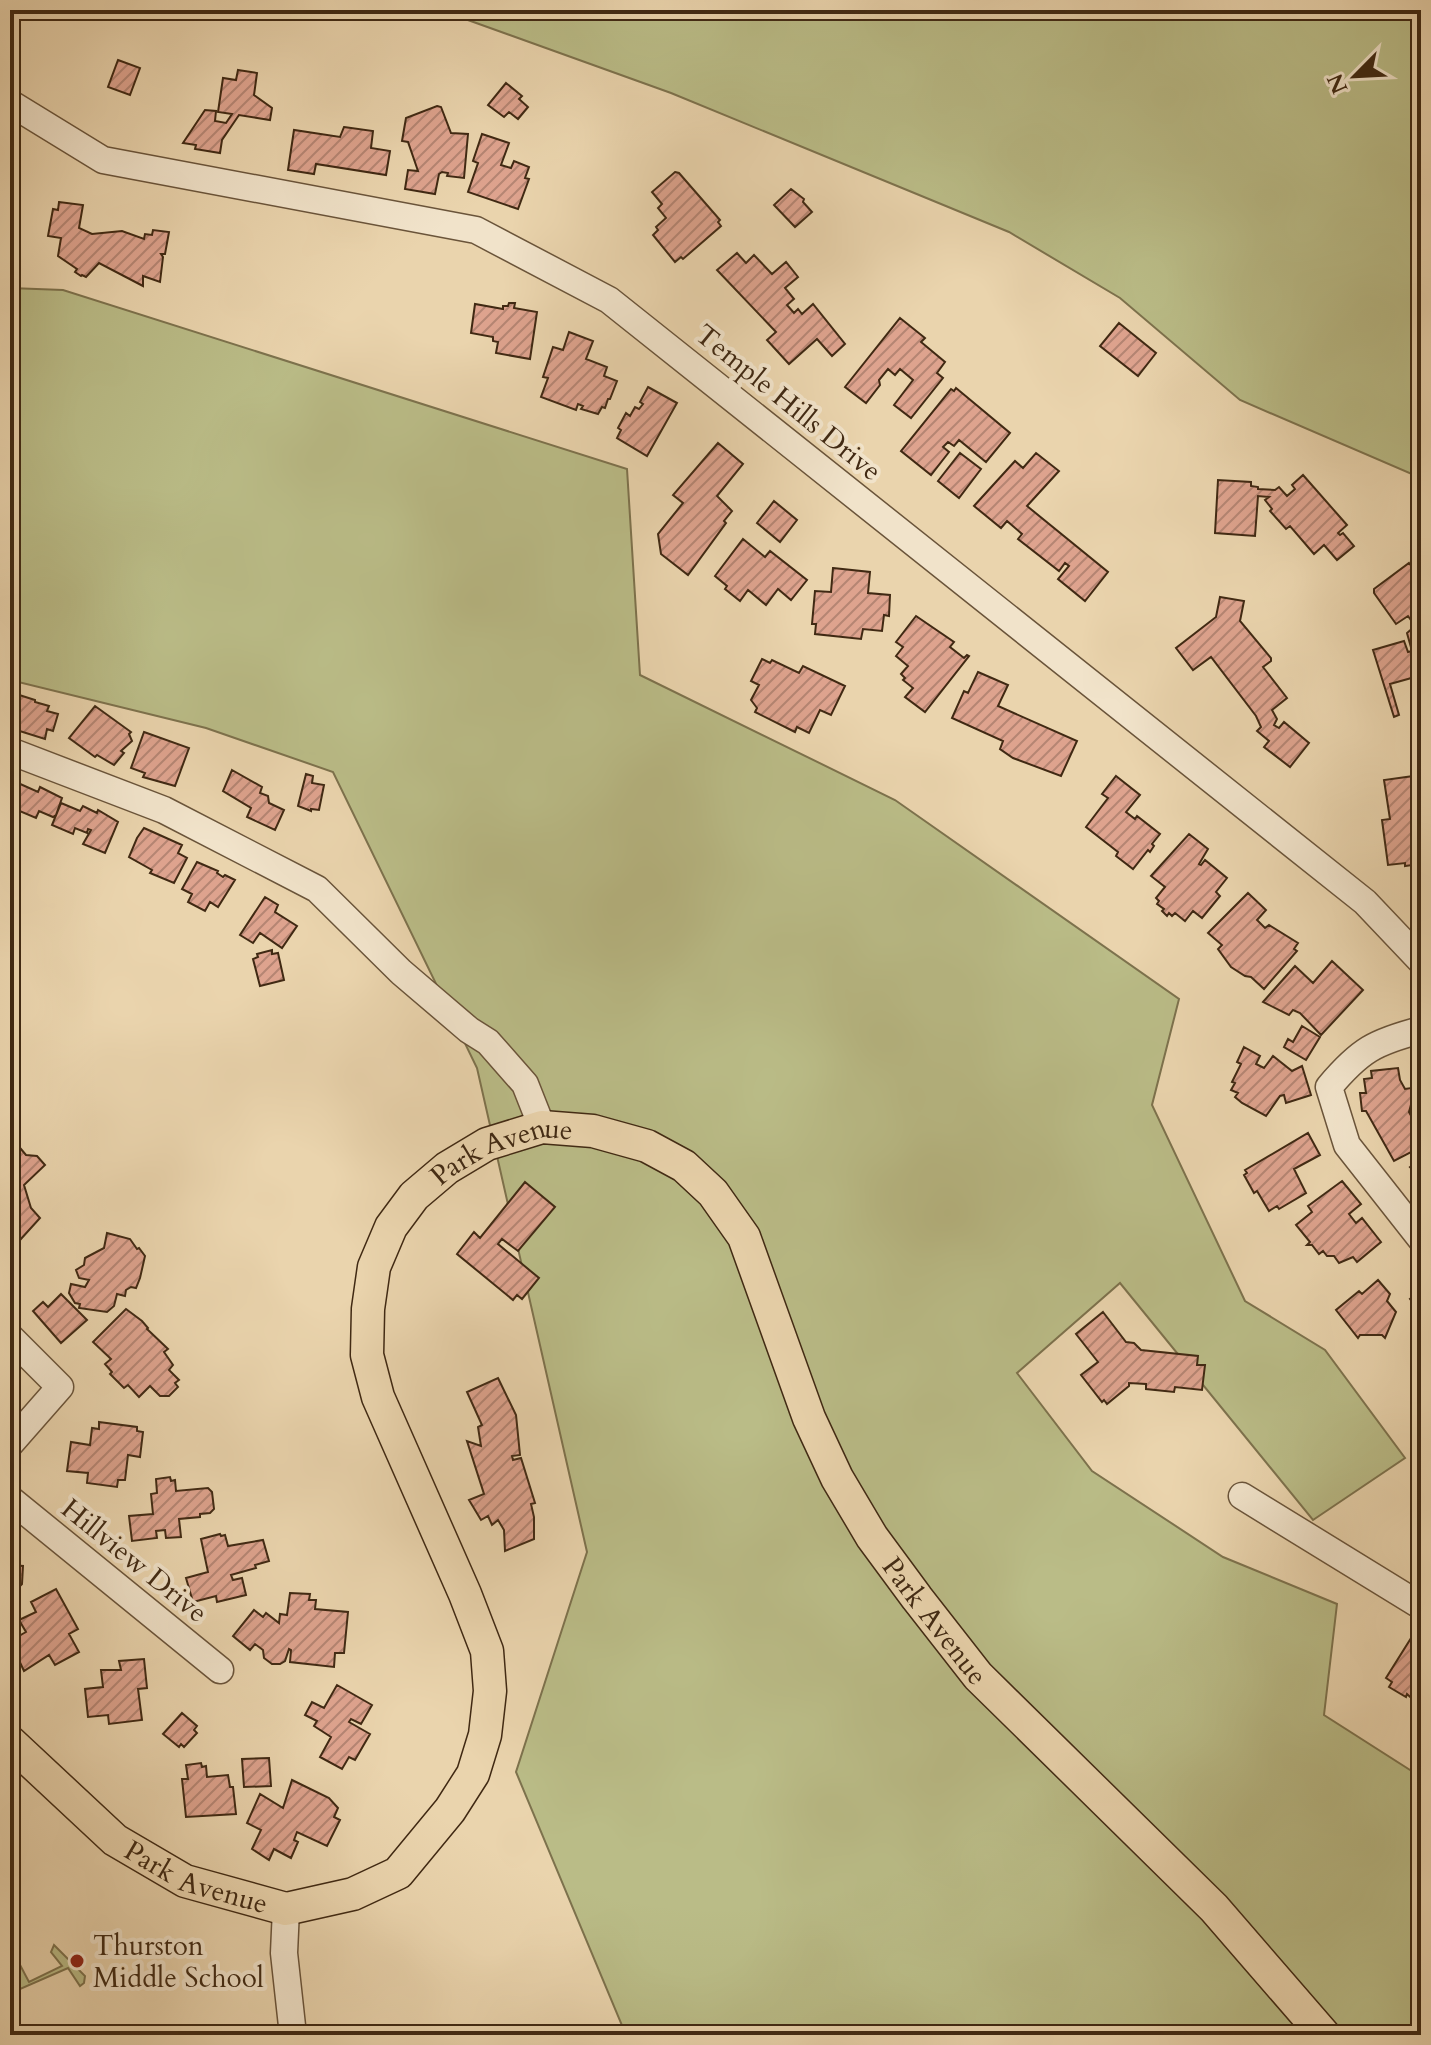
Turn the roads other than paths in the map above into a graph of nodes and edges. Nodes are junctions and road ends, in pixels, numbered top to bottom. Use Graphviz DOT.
graph roads {
  1 [pos="10,103"];
  2 [pos="10,751"];
  3 [pos="1421,961"];
  4 [pos="1421,1030"];
  5 [pos="542,1127"];
  6 [pos="1421,1239"];
  7 [pos="10,1337"];
  8 [pos="10,1444"];
  9 [pos="1242,1496"];
  10 [pos="10,1499"];
  11 [pos="1421,1606"];
  12 [pos="220,1670"];
  13 [pos="10,1742"];
  14 [pos="286,1909"];
  15 [pos="293,2035"];
  16 [pos="1324,2035"];
  1 -- 3 [label="street, Temple Hills Drive"];
  2 -- 5 [label="street"];
  4 -- 6 [label="street"];
  5 -- 14 [label="main road, Park Avenue"];
  5 -- 16 [label="main road, Park Avenue"];
  7 -- 8 [label="street"];
  9 -- 11 [label="street"];
  10 -- 12 [label="street, Hillview Drive"];
  13 -- 14 [label="main road, Park Avenue"];
  14 -- 15 [label="street"];
}
